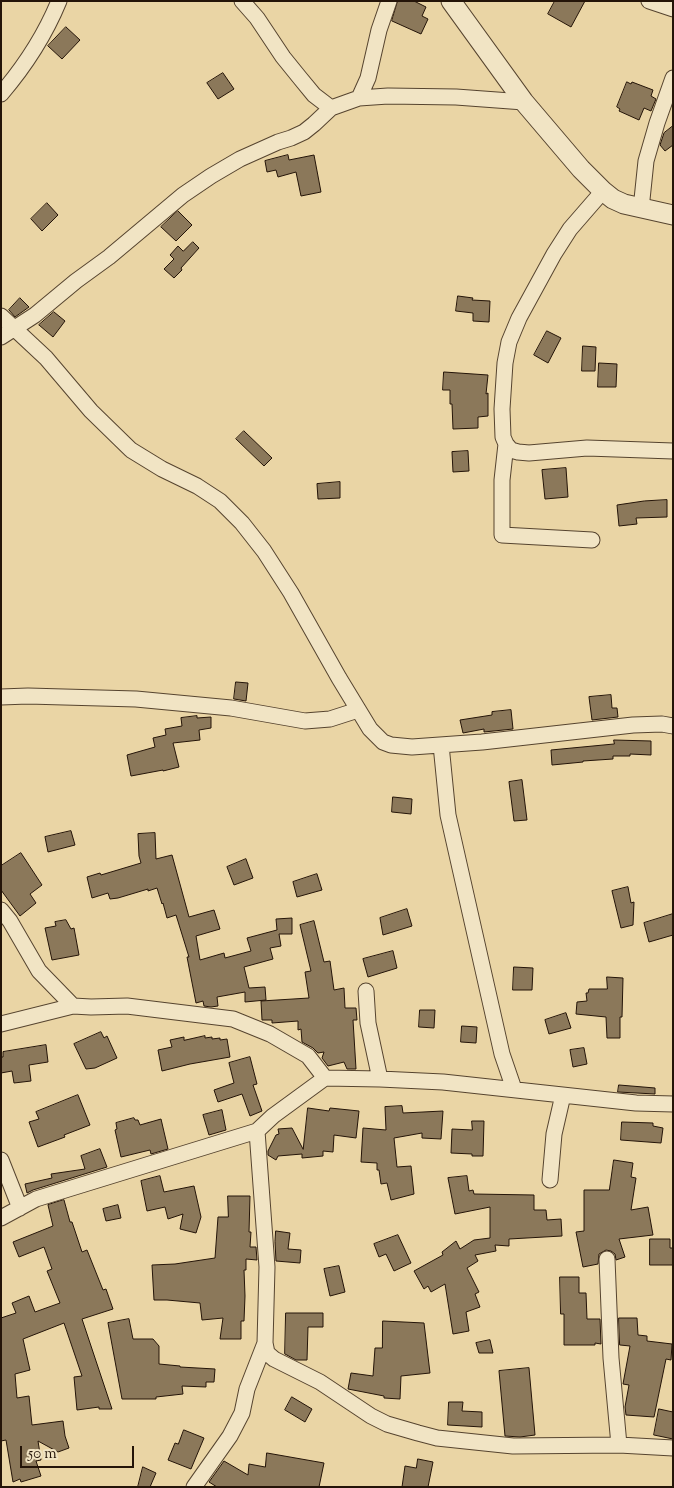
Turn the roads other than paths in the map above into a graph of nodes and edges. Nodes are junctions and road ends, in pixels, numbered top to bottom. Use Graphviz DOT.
graph roads {
  1 [pos="59,1"];
  2 [pos="242,1"];
  3 [pos="389,1"];
  4 [pos="451,1"];
  5 [pos="649,1"];
  6 [pos="673,9"];
  7 [pos="673,78"];
  8 [pos="1,94"];
  9 [pos="359,98"];
  10 [pos="524,102"];
  11 [pos="331,108"];
  12 [pos="603,191"];
  13 [pos="642,209"];
  14 [pos="673,215"];
  15 [pos="1,316"];
  16 [pos="15,328"];
  17 [pos="1,337"];
  18 [pos="506,444"];
  19 [pos="673,451"];
  20 [pos="592,540"];
  21 [pos="1,697"];
  22 [pos="358,710"];
  23 [pos="673,726"];
  24 [pos="441,745"];
  25 [pos="1,910"];
  26 [pos="366,992"];
  27 [pos="73,1006"];
  28 [pos="1,1024"];
  29 [pos="325,1078"];
  30 [pos="380,1079"];
  31 [pos="514,1089"];
  32 [pos="562,1095"];
  33 [pos="673,1104"];
  34 [pos="257,1131"];
  35 [pos="1,1160"];
  36 [pos="550,1180"];
  37 [pos="20,1208"];
  38 [pos="1,1218"];
  39 [pos="607,1259"];
  40 [pos="264,1343"];
  41 [pos="619,1445"];
  42 [pos="673,1448"];
  43 [pos="194,1487"];
  1 -- 8 [label="street"];
  2 -- 11 [label="street"];
  3 -- 9 [label="street"];
  4 -- 10 [label="street"];
  5 -- 6 [label="street"];
  7 -- 13 [label="street"];
  9 -- 10 [label="street"];
  9 -- 11 [label="street"];
  10 -- 12 [label="street"];
  11 -- 16 [label="street"];
  12 -- 13 [label="street"];
  12 -- 18 [label="street"];
  13 -- 14 [label="street"];
  15 -- 16 [label="street"];
  16 -- 17 [label="street"];
  16 -- 22 [label="street"];
  18 -- 19 [label="street"];
  18 -- 20 [label="street"];
  21 -- 22 [label="street"];
  22 -- 24 [label="street"];
  23 -- 24 [label="street"];
  24 -- 31 [label="street"];
  25 -- 27 [label="street"];
  26 -- 30 [label="street"];
  27 -- 28 [label="street"];
  27 -- 29 [label="street"];
  29 -- 30 [label="street"];
  29 -- 34 [label="street"];
  30 -- 31 [label="street"];
  31 -- 32 [label="street"];
  32 -- 33 [label="street"];
  32 -- 36 [label="street"];
  34 -- 37 [label="street"];
  34 -- 40 [label="street"];
  35 -- 37 [label="street"];
  37 -- 38 [label="street"];
  39 -- 41 [label="street"];
  40 -- 41 [label="street"];
  40 -- 43 [label="street"];
  41 -- 42 [label="street"];
}
